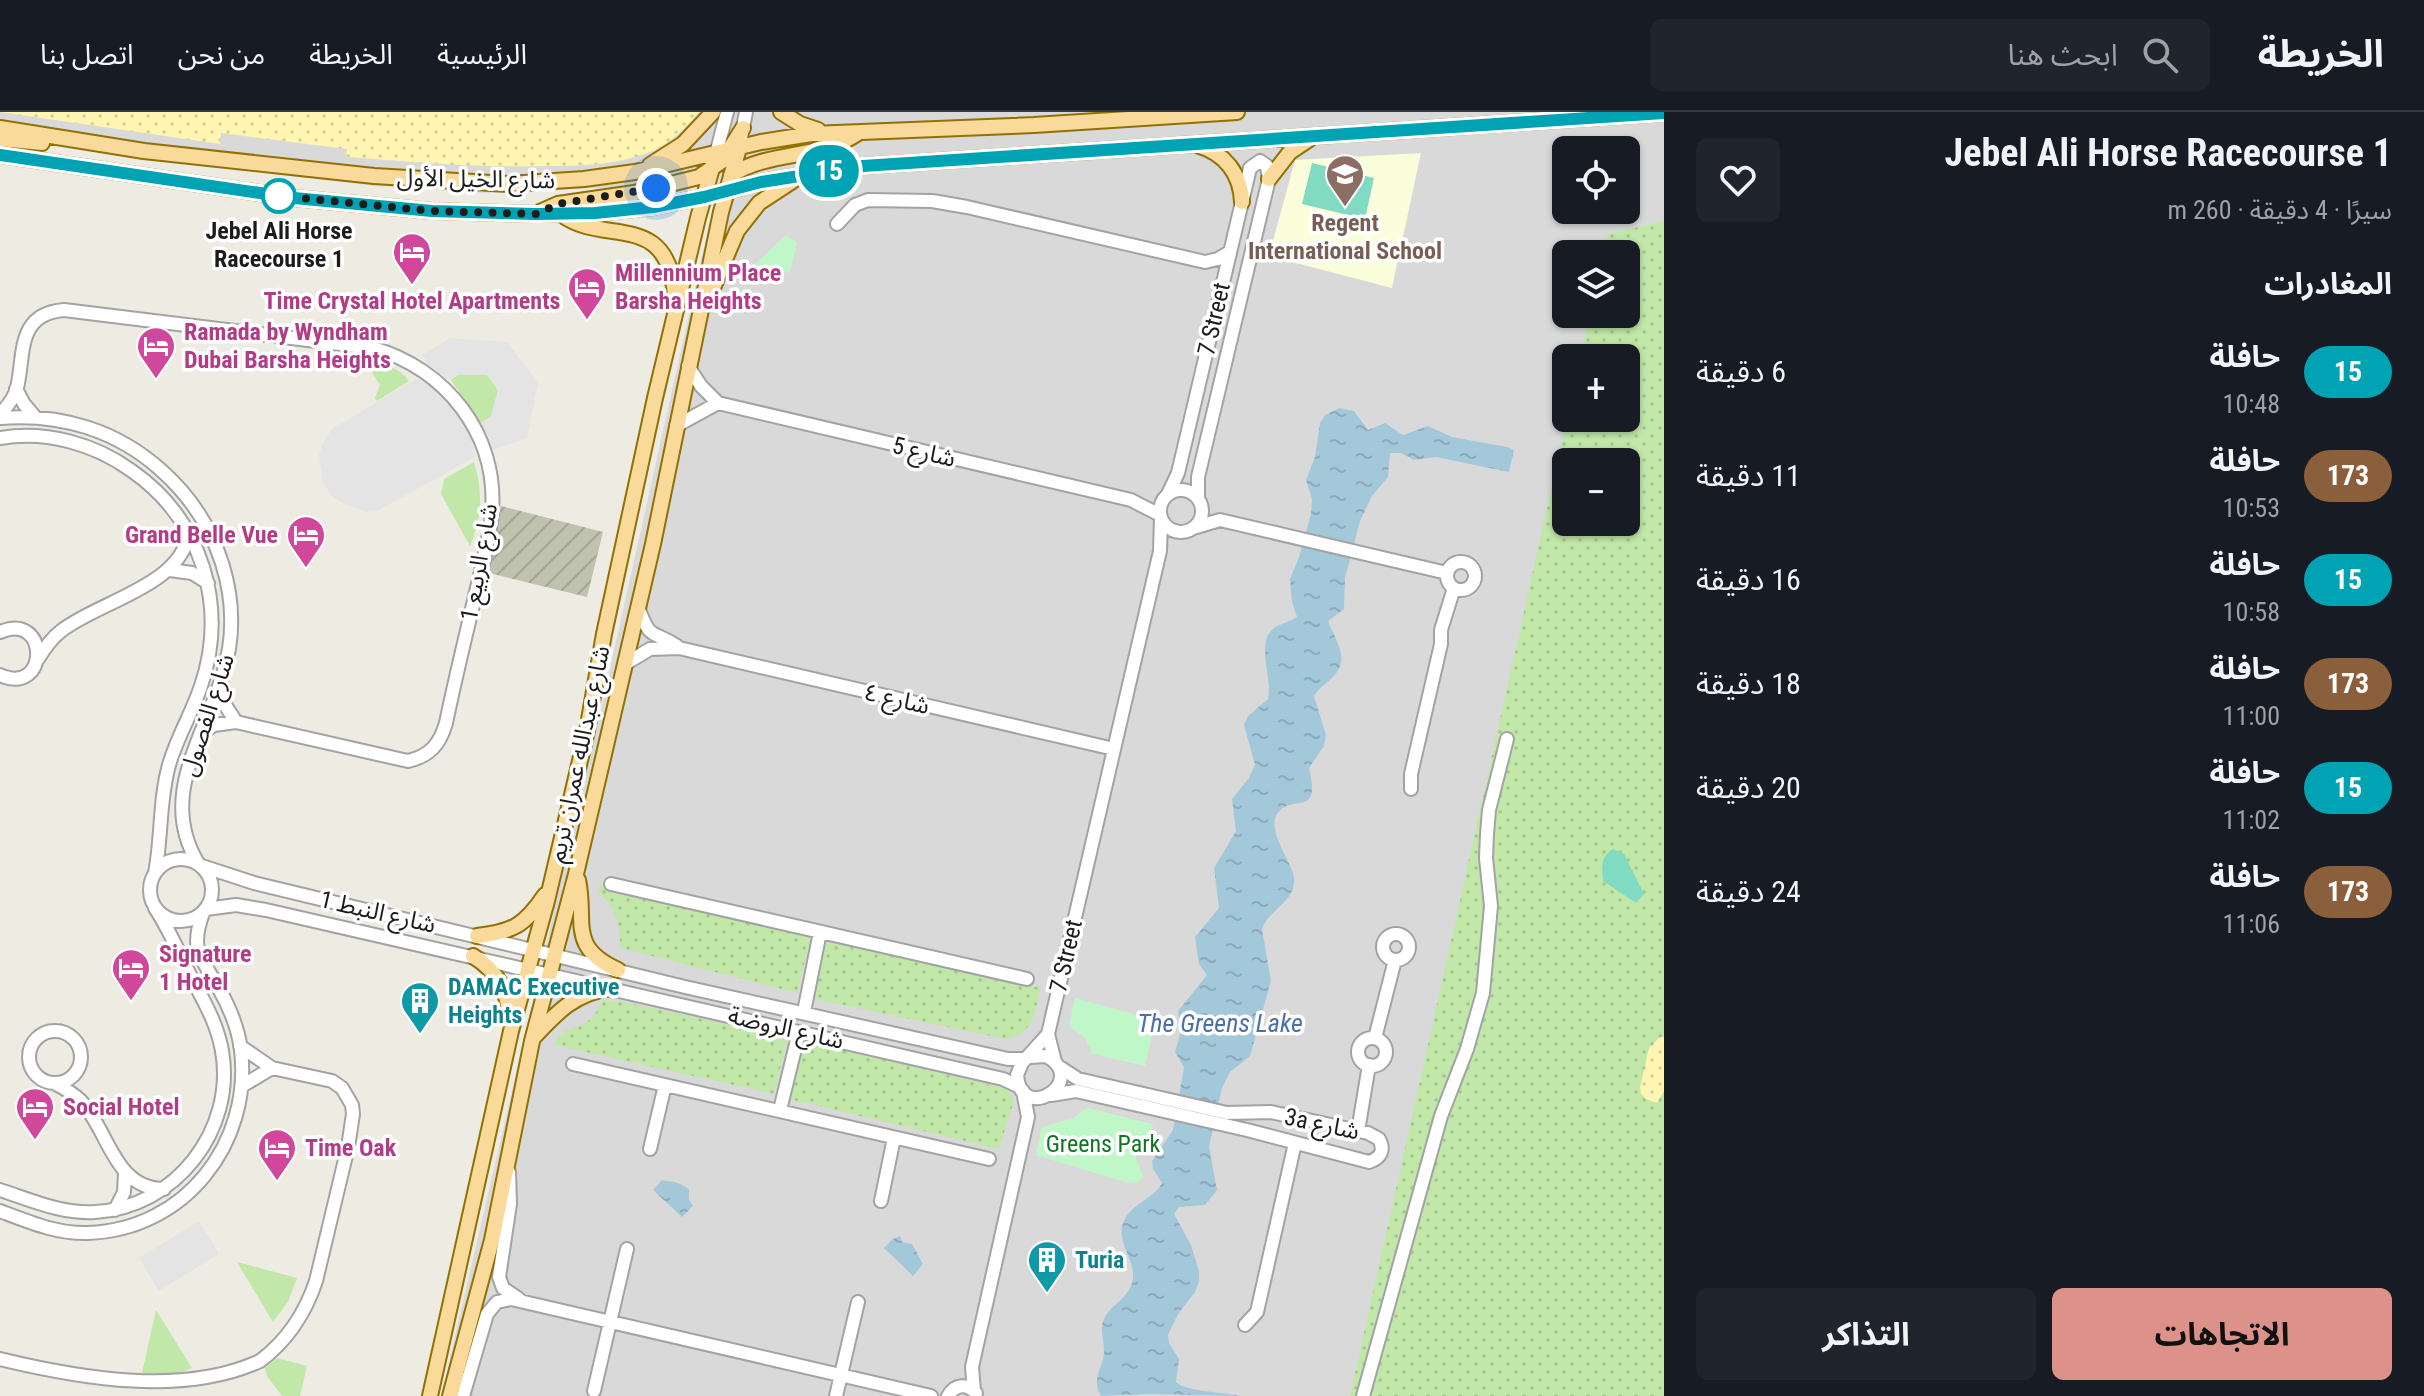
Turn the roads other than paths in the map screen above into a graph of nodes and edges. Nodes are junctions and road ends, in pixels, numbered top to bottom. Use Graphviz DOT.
graph roads {
  1 [pos="713,112"];
  2 [pos="727,112"];
  3 [pos="746,112"];
  4 [pos="781,112"];
  5 [pos="1237,112"];
  6 [pos="1664,113"];
  7 [pos="0,128"];
  8 [pos="743,128"];
  9 [pos="826,133"];
  10 [pos="858,133"];
  11 [pos="1317,136"];
  12 [pos="0,139"];
  13 [pos="62,140"];
  14 [pos="1193,144"];
  15 [pos="735,149"];
  16 [pos="716,154"];
  17 [pos="0,155"];
  18 [pos="768,160"];
  19 [pos="712,170"];
  20 [pos="635,172"];
  21 [pos="732,173"];
  22 [pos="803,175"];
  23 [pos="1269,179"];
  24 [pos="761,182"];
  25 [pos="726,190"];
  26 [pos="707,196"];
  27 [pos="1242,202"];
  28 [pos="536,214"];
  29 [pos="561,214"];
  30 [pos="837,224"];
  31 [pos="1230,252"];
  32 [pos="1205,262"];
  33 [pos="1223,283"];
  34 [pos="676,308"];
  35 [pos="698,316"];
  36 [pos="688,366"];
  37 [pos="16,389"];
  38 [pos="718,403"];
  39 [pos="0,416"];
  40 [pos="35,417"];
  41 [pos="676,426"];
  42 [pos="0,438"];
  43 [pos="1166,495"];
  44 [pos="1131,500"];
  45 [pos="1199,500"];
  46 [pos="1160,516"];
  47 [pos="1220,520"];
  48 [pos="1191,529"];
  49 [pos="189,532"];
  50 [pos="1160,551"];
  51 [pos="170,570"];
  52 [pos="1447,573"];
  53 [pos="208,583"];
  54 [pos="1454,588"];
  55 [pos="638,607"];
  56 [pos="62,630"];
  57 [pos="0,632"];
  58 [pos="27,632"];
  59 [pos="679,648"];
  60 [pos="38,659"];
  61 [pos="625,664"];
  62 [pos="0,675"];
  63 [pos="217,692"];
  64 [pos="236,722"];
  65 [pos="200,734"];
  66 [pos="1507,739"];
  67 [pos="1114,749"];
  68 [pos="1411,789"];
  69 [pos="200,865"];
  70 [pos="155,873"];
  71 [pos="576,874"];
  72 [pos="611,884"];
  73 [pos="551,885"];
  74 [pos="155,908"];
  75 [pos="204,911"];
  76 [pos="820,932"];
  77 [pos="477,936"];
  78 [pos="533,949"];
  79 [pos="555,954"];
  80 [pos="473,956"];
  81 [pos="1395,960"];
  82 [pos="527,969"];
  83 [pos="618,970"];
  84 [pos="550,974"];
  85 [pos="1027,979"];
  86 [pos="612,988"];
  87 [pos="804,1012"];
  88 [pos="511,1031"];
  89 [pos="799,1032"];
  90 [pos="1048,1034"];
  91 [pos="1375,1038"];
  92 [pos="532,1041"];
  93 [pos="240,1046"];
  94 [pos="1028,1058"];
  95 [pos="573,1064"];
  96 [pos="1057,1064"];
  97 [pos="1369,1065"];
  98 [pos="272,1068"];
  99 [pos="77,1069"];
  100 [pos="54,1083"];
  101 [pos="665,1085"];
  102 [pos="242,1086"];
  103 [pos="1022,1089"];
  104 [pos="1048,1096"];
  105 [pos="83,1103"];
  106 [pos="1170,1107"];
  107 [pos="780,1110"];
  108 [pos="1271,1112"];
  109 [pos="1028,1117"];
  110 [pos="1226,1119"];
  111 [pos="1355,1131"];
  112 [pos="1265,1135"];
  113 [pos="894,1138"];
  114 [pos="1298,1144"];
  115 [pos="650,1149"];
  116 [pos="507,1157"];
  117 [pos="989,1159"];
  118 [pos="125,1173"];
  119 [pos="164,1189"];
  120 [pos="0,1190"];
  121 [pos="881,1201"];
  122 [pos="115,1210"];
  123 [pos="0,1211"];
  124 [pos="627,1249"];
  125 [pos="522,1300"];
  126 [pos="858,1302"];
  127 [pos="610,1321"];
  128 [pos="1245,1325"];
  129 [pos="0,1359"];
  130 [pos="972,1367"];
  131 [pos="841,1375"];
  132 [pos="953,1390"];
  133 [pos="452,1391"];
  134 [pos="594,1391"];
  135 [pos="977,1394"];
  136 [pos="930,1395"];
  137 [pos="428,1396"];
  138 [pos="463,1396"];
  139 [pos="836,1396"];
  140 [pos="1363,1396"];
  1 -- 20 [label="main road"];
  2 -- 16 [label="street, شارع عبدالله عمران تريم"];
  3 -- 8 [label="street"];
  4 -- 9 [label="main road"];
  5 -- 10 [label="main road, شارع الخيل الأول"];
  6 -- 11 [label="main road, شارع الخيل الأول"];
  7 -- 13 [label="main road, شارع الخيل الأول"];
  8 -- 15 [label="main road"];
  9 -- 10 [label="main road, شارع الخيل الأول"];
  9 -- 15 [label="main road, شارع الخيل الأول"];
  10 -- 18 [label="main road"];
  11 -- 14 [label="main road, شارع الخيل الأول"];
  11 -- 23 [label="main road"];
  12 -- 13 [label="main road"];
  13 -- 20 [label="main road, شارع الخيل الأول"];
  14 -- 22 [label="main road, شارع الخيل الأول"];
  14 -- 27 [label="main road"];
  15 -- 16 [label="main road, شارع الخيل الأول"];
  15 -- 19 [label="main road"];
  15 -- 21 [label="main road, شارع عبدالله عمران تريم"];
  16 -- 19 [label="main road, شارع عبدالله عمران تريم"];
  16 -- 20 [label="main road, شارع الخيل الأول"];
  17 -- 28 [label="main road, شارع الخيل الأول"];
  18 -- 21 [label="main road"];
  18 -- 24 [label="main road"];
  19 -- 26 [label="main road, شارع عبدالله عمران تريم"];
  19 -- 28 [label="main road"];
  21 -- 25 [label="main road, شارع عبدالله عمران تريم"];
  21 -- 26 [label="main road"];
  22 -- 24 [label="main road, شارع الخيل الأول"];
  22 -- 35 [label="main road"];
  23 -- 27 [label="street, 7 Street"];
  23 -- 45 [label="street, 7 Street"];
  24 -- 25 [label="main road, شارع الخيل الأول"];
  25 -- 26 [label="main road, شارع الخيل الأول"];
  25 -- 35 [label="main road, شارع عبدالله عمران تريم"];
  26 -- 29 [label="main road, شارع الخيل الأول"];
  26 -- 34 [label="main road, شارع عبدالله عمران تريم"];
  27 -- 31 [label="street, 7 Street"];
  28 -- 29 [label="main road, شارع الخيل الأول"];
  29 -- 34 [label="main road"];
  30 -- 32 [label="street"];
  31 -- 32 [label="street"];
  31 -- 33 [label="street, 7 Street"];
  32 -- 33 [label="street"];
  33 -- 43 [label="street, 7 Street"];
  34 -- 73 [label="main road, شارع عبدالله عمران تريم"];
  35 -- 36 [label="main road, شارع عبدالله عمران تريم"];
  36 -- 38 [label="street"];
  36 -- 41 [label="main road, شارع عبدالله عمران تريم"];
  37 -- 39 [label="street, شارع الربيع 1"];
  37 -- 40 [label="street"];
  37 -- 64 [label="street, شارع الربيع 1"];
  38 -- 41 [label="street"];
  38 -- 44 [label="street, شارع 5"];
  39 -- 40 [label="street, شارع الفصول"];
  40 -- 63 [label="street, شارع الفصول"];
  41 -- 55 [label="main road, شارع عبدالله عمران تريم"];
  42 -- 49 [label="street, شارع الفصول"];
  43 -- 44 [label="street, شارع 5"];
  43 -- 45 [label="street"];
  43 -- 46 [label="street"];
  44 -- 46 [label="street, شارع 5"];
  45 -- 47 [label="street"];
  45 -- 48 [label="street"];
  46 -- 48 [label="street"];
  46 -- 50 [label="street, 7 Street"];
  47 -- 48 [label="street"];
  47 -- 52 [label="street"];
  48 -- 50 [label="street"];
  49 -- 51 [label="street"];
  49 -- 53 [label="street, شارع الفصول"];
  50 -- 67 [label="street, 7 Street"];
  51 -- 53 [label="street"];
  51 -- 56 [label="street"];
  52 -- 54 [label="street"];
  52 -- 54 [label="street"];
  53 -- 70 [label="street, شارع الفصول"];
  54 -- 68 [label="street"];
  55 -- 59 [label="street, شارع ٤"];
  55 -- 61 [label="main road, شارع عبدالله عمران تريم"];
  56 -- 58 [label="street"];
  56 -- 60 [label="street"];
  57 -- 58 [label="street"];
  58 -- 60 [label="street"];
  59 -- 61 [label="street, شارع ٤"];
  59 -- 67 [label="street, شارع ٤"];
  60 -- 62 [label="street"];
  61 -- 71 [label="main road, شارع عبدالله عمران تريم"];
  63 -- 64 [label="street"];
  63 -- 65 [label="street, شارع الفصول"];
  64 -- 65 [label="street"];
  65 -- 69 [label="street, شارع الفصول"];
  66 -- 140 [label="street"];
  67 -- 90 [label="street, 7 Street"];
  69 -- 70 [label="street"];
  69 -- 75 [label="street"];
  69 -- 77 [label="street, شارع النبط 1"];
  70 -- 74 [label="street"];
  71 -- 79 [label="main road, شارع عبدالله عمران تريم"];
  71 -- 83 [label="main road"];
  72 -- 76 [label="street"];
  73 -- 77 [label="main road"];
  73 -- 78 [label="main road, شارع عبدالله عمران تريم"];
  74 -- 75 [label="street"];
  74 -- 119 [label="street"];
  75 -- 80 [label="street, شارع النبط 1"];
  75 -- 93 [label="street"];
  76 -- 85 [label="street"];
  76 -- 87 [label="street"];
  77 -- 78 [label="street, شارع النبط 1"];
  78 -- 79 [label="street, شارع النبط 1"];
  78 -- 82 [label="main road, شارع عبدالله عمران تريم"];
  79 -- 83 [label="street, شارع الروضة"];
  79 -- 84 [label="main road, شارع عبدالله عمران تريم"];
  80 -- 82 [label="street, شارع النبط 1"];
  80 -- 88 [label="main road"];
  81 -- 91 [label="street"];
  82 -- 84 [label="street, شارع النبط 1"];
  82 -- 88 [label="main road, شارع عبدالله عمران تريم"];
  83 -- 87 [label="street, شارع الروضة"];
  84 -- 86 [label="street, شارع الروضة"];
  84 -- 92 [label="main road, شارع عبدالله عمران تريم"];
  86 -- 89 [label="street, شارع الروضة"];
  86 -- 92 [label="main road"];
  87 -- 94 [label="street, شارع الروضة"];
  88 -- 137 [label="main road, شارع عبدالله عمران تريم"];
  89 -- 103 [label="street, شارع الروضة"];
  89 -- 107 [label="street"];
  90 -- 94 [label="street"];
  90 -- 96 [label="street"];
  91 -- 97 [label="street"];
  91 -- 97 [label="street"];
  92 -- 116 [label="main road, شارع عبدالله عمران تريم"];
  93 -- 98 [label="street"];
  93 -- 102 [label="street"];
  94 -- 96 [label="street"];
  94 -- 103 [label="street"];
  95 -- 101 [label="street"];
  96 -- 104 [label="street"];
  96 -- 106 [label="street, 3a شارع"];
  97 -- 111 [label="street"];
  98 -- 102 [label="street"];
  98 -- 129 [label="street"];
  99 -- 100 [label="street"];
  99 -- 100 [label="street"];
  99 -- 105 [label="street"];
  100 -- 105 [label="street"];
  101 -- 107 [label="street"];
  101 -- 115 [label="street"];
  102 -- 123 [label="street"];
  103 -- 104 [label="street"];
  103 -- 109 [label="street"];
  104 -- 106 [label="street, 3a شارع"];
  104 -- 109 [label="street"];
  105 -- 118 [label="street"];
  106 -- 110 [label="street, 3a شارع"];
  107 -- 113 [label="street"];
  108 -- 110 [label="street, 3a شارع"];
  108 -- 111 [label="street, 3a شارع"];
  108 -- 112 [label="street"];
  109 -- 130 [label="street"];
  110 -- 112 [label="street, 3a شارع"];
  111 -- 114 [label="street, 3a شارع"];
  112 -- 114 [label="street, 3a شارع"];
  113 -- 117 [label="street"];
  113 -- 121 [label="street"];
  114 -- 128 [label="street"];
  116 -- 125 [label="street"];
  116 -- 133 [label="main road, شارع عبدالله عمران تريم"];
  118 -- 119 [label="street"];
  118 -- 122 [label="street"];
  119 -- 122 [label="street"];
  120 -- 122 [label="street"];
  124 -- 127 [label="street"];
  125 -- 127 [label="street"];
  125 -- 138 [label="street"];
  126 -- 131 [label="street"];
  127 -- 131 [label="street"];
  127 -- 134 [label="street"];
  130 -- 132 [label="street"];
  130 -- 135 [label="street"];
  131 -- 136 [label="street"];
  131 -- 139 [label="street"];
  132 -- 135 [label="street"];
  132 -- 136 [label="street"];
}
